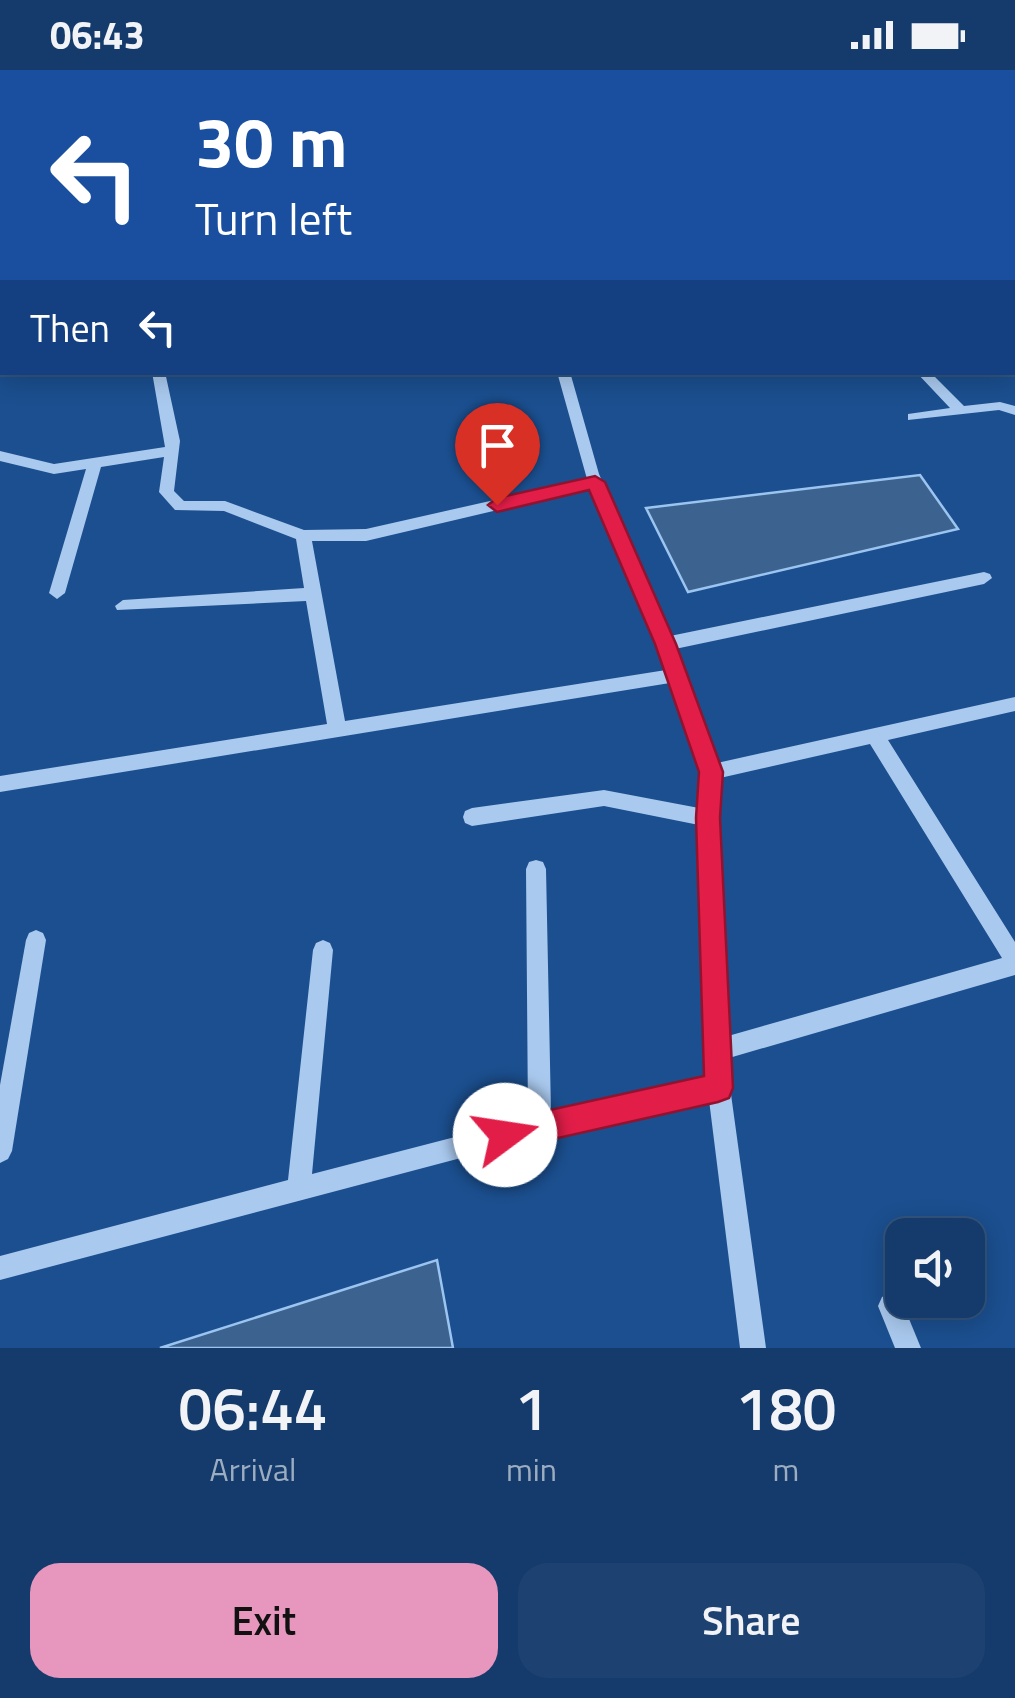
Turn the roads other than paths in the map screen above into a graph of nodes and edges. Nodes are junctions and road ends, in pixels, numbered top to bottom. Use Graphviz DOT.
graph roads {
  1 [pos="159,375"];
  2 [pos="564,375"];
  3 [pos="925,375"];
  4 [pos="960,410"];
  5 [pos="1015,412"];
  6 [pos="913,417"];
  7 [pos="173,451"];
  8 [pos="0,456"];
  9 [pos="95,464"];
  10 [pos="595,482"];
  11 [pos="302,536"];
  12 [pos="984,578"];
  13 [pos="57,594"];
  14 [pos="313,594"];
  15 [pos="123,606"];
  16 [pos="666,644"];
  17 [pos="676,675"];
  18 [pos="1014,706"];
  19 [pos="337,728"];
  20 [pos="874,734"];
  21 [pos="711,772"];
  22 [pos="0,784"];
  23 [pos="472,817"];
  24 [pos="708,818"];
  25 [pos="536,869"];
  26 [pos="36,940"];
  27 [pos="322,950"];
  28 [pos="1015,963"];
  29 [pos="718,1050"];
  30 [pos="718,1088"];
  31 [pos="540,1126"];
  32 [pos="0,1151"];
  33 [pos="299,1190"];
  34 [pos="0,1268"];
  35 [pos="896,1318"];
  36 [pos="753,1348"];
  37 [pos="908,1348"];
  1 -- 7 [label="street"];
  2 -- 10 [label="street"];
  3 -- 4 [label="street"];
  4 -- 5 [label="street"];
  4 -- 6 [label="street"];
  7 -- 9 [label="street"];
  7 -- 11 [label="street"];
  8 -- 9 [label="street"];
  9 -- 13 [label="street"];
  10 -- 11 [label="street"];
  10 -- 16 [label="street"];
  11 -- 14 [label="street"];
  12 -- 16 [label="street"];
  14 -- 15 [label="street"];
  14 -- 19 [label="street"];
  16 -- 17 [label="street"];
  17 -- 19 [label="street"];
  17 -- 21 [label="street"];
  18 -- 20 [label="street"];
  19 -- 22 [label="street"];
  20 -- 21 [label="street"];
  20 -- 28 [label="street"];
  21 -- 24 [label="street"];
  23 -- 24 [label="street"];
  24 -- 29 [label="street"];
  25 -- 31 [label="street"];
  26 -- 32 [label="street"];
  27 -- 33 [label="street"];
  28 -- 29 [label="street"];
  29 -- 30 [label="street"];
  30 -- 31 [label="street"];
  30 -- 36 [label="street"];
  31 -- 33 [label="street"];
  33 -- 34 [label="street"];
  35 -- 37 [label="street"];
}
